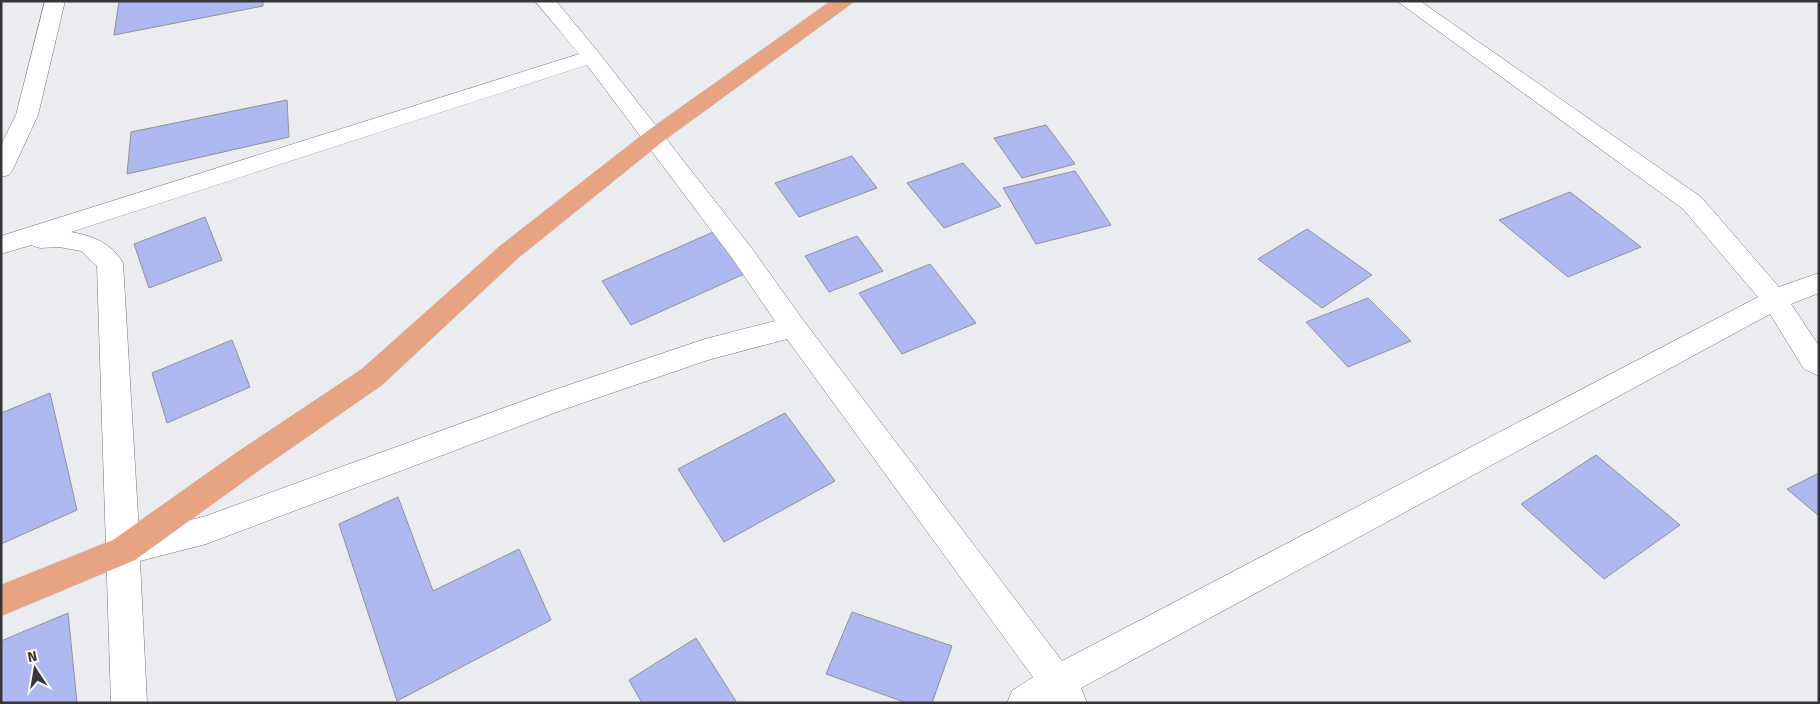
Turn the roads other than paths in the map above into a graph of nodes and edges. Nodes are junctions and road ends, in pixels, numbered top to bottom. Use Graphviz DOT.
graph roads {
  1 [pos="55,1"];
  2 [pos="544,1"];
  3 [pos="845,1"];
  4 [pos="1407,1"];
  5 [pos="592,57"];
  6 [pos="654,137"];
  7 [pos="1,169"];
  8 [pos="8,240"];
  9 [pos="1819,282"];
  10 [pos="1775,300"];
  11 [pos="793,327"];
  12 [pos="1819,365"];
  13 [pos="124,550"];
  14 [pos="1,601"];
  15 [pos="1064,692"];
  16 [pos="128,703"];
  17 [pos="1024,703"];
  1 -- 7 [label="street"];
  2 -- 5 [label="street"];
  3 -- 6 [label="main road"];
  4 -- 10 [label="street"];
  5 -- 6 [label="street"];
  5 -- 8 [label="street"];
  6 -- 11 [label="street"];
  6 -- 13 [label="main road"];
  8 -- 13 [label="street"];
  9 -- 10 [label="street"];
  10 -- 12 [label="street"];
  10 -- 15 [label="street"];
  11 -- 13 [label="street"];
  11 -- 15 [label="street"];
  13 -- 14 [label="main road"];
  13 -- 16 [label="street"];
  15 -- 17 [label="street"];
}
